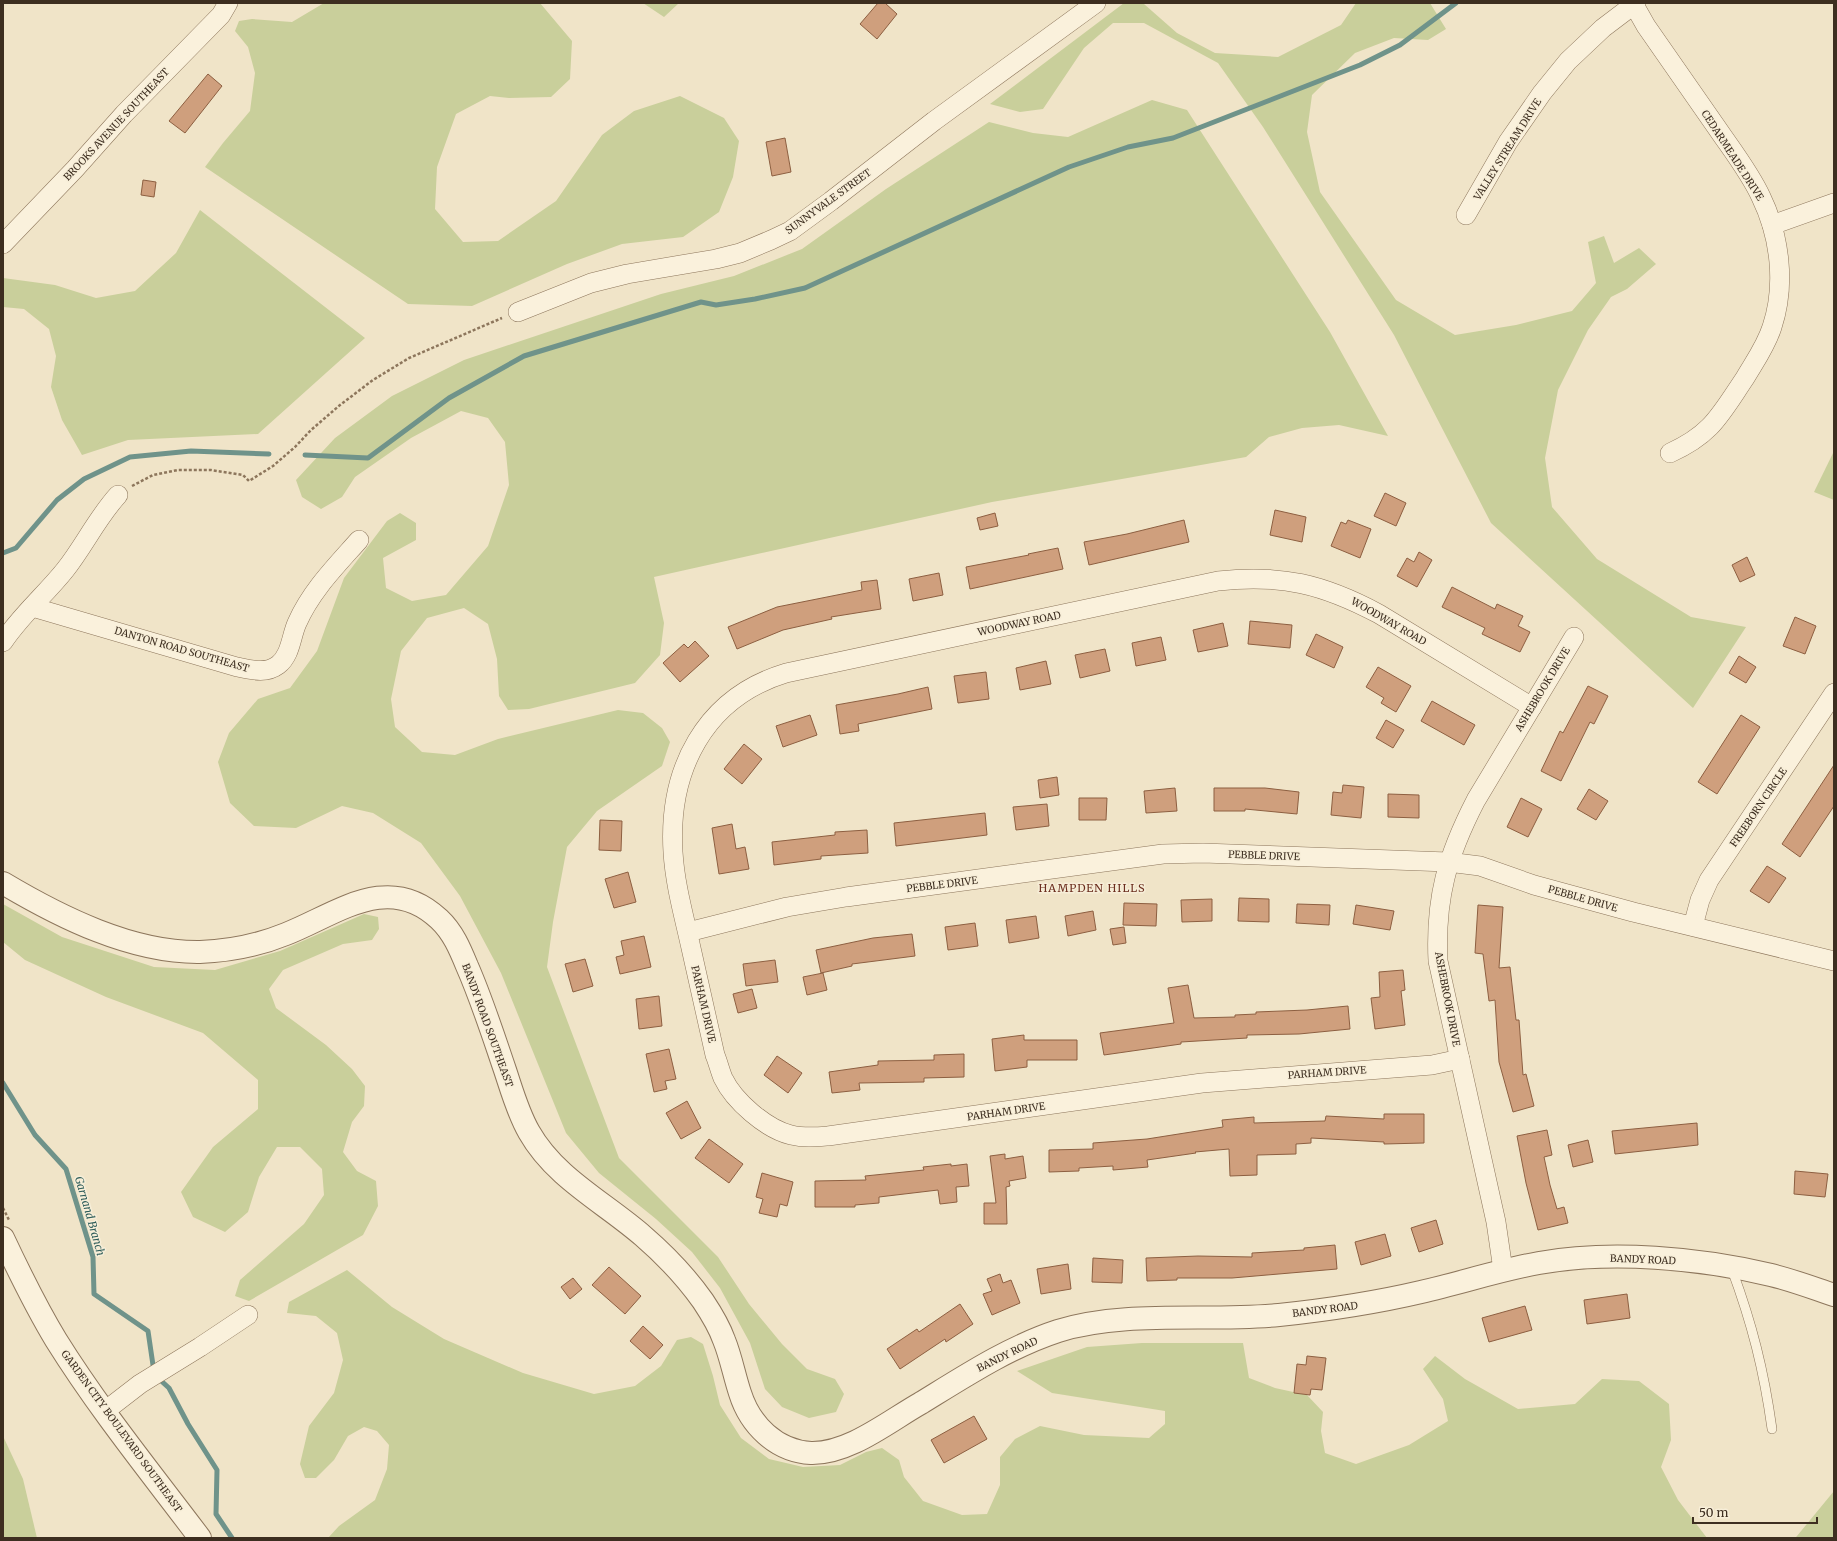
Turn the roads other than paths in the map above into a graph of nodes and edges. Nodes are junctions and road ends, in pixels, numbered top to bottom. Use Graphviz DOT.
graph roads {
  1 [pos="228,3"];
  2 [pos="1096,3"];
  3 [pos="1634,3"];
  4 [pos="1834,203"];
  5 [pos="1466,215"];
  6 [pos="1772,225"];
  7 [pos="3,244"];
  8 [pos="518,312"];
  9 [pos="1670,453"];
  10 [pos="118,495"];
  11 [pos="359,540"];
  12 [pos="32,607"];
  13 [pos="1574,637"];
  14 [pos="3,642"];
  15 [pos="1834,693"];
  16 [pos="1532,707"];
  17 [pos="1448,862"];
  18 [pos="3,883"];
  19 [pos="1693,926"];
  20 [pos="688,932"];
  21 [pos="1834,961"];
  22 [pos="1460,1059"];
  23 [pos="3,1238"];
  24 [pos="1730,1266"];
  25 [pos="1503,1270"];
  26 [pos="1834,1295"];
  27 [pos="248,1315"];
  28 [pos="104,1411"];
  29 [pos="1772,1429"];
  30 [pos="837,1450"];
  31 [pos="200,1538"];
  1 -- 7 [label="street, BROOKS AVENUE SOUTHEAST"];
  2 -- 8 [label="street, SUNNYVALE STREET"];
  3 -- 5 [label="street, VALLEY STREAM DRIVE"];
  3 -- 6 [label="street, CEDARMEADE DRIVE"];
  4 -- 6 [label="street"];
  6 -- 9 [label="street, CEDARMEADE DRIVE"];
  10 -- 12 [label="street"];
  11 -- 12 [label="street, DANTON ROAD SOUTHEAST"];
  12 -- 14 [label="street"];
  13 -- 16 [label="street, ASHEBROOK DRIVE"];
  15 -- 19 [label="street, FREEBORN CIRCLE"];
  16 -- 17 [label="street, ASHEBROOK DRIVE"];
  16 -- 20 [label="street, WOODWAY ROAD"];
  17 -- 19 [label="street, PEBBLE DRIVE"];
  17 -- 20 [label="street, PEBBLE DRIVE"];
  17 -- 22 [label="street, ASHEBROOK DRIVE"];
  18 -- 30 [label="street, BANDY ROAD SOUTHEAST"];
  19 -- 21 [label="street, PEBBLE DRIVE"];
  20 -- 22 [label="street, PARHAM DRIVE"];
  22 -- 25 [label="street, ASHEBROOK DRIVE"];
  23 -- 28 [label="street, GARDEN CITY BOULEVARD SOUTHEAST"];
  24 -- 25 [label="street, BANDY ROAD"];
  24 -- 26 [label="street, BANDY ROAD"];
  24 -- 29 [label="lane"];
  25 -- 30 [label="street, BANDY ROAD"];
  27 -- 28 [label="street"];
  28 -- 31 [label="street, GARDEN CITY BOULEVARD SOUTHEAST"];
}
